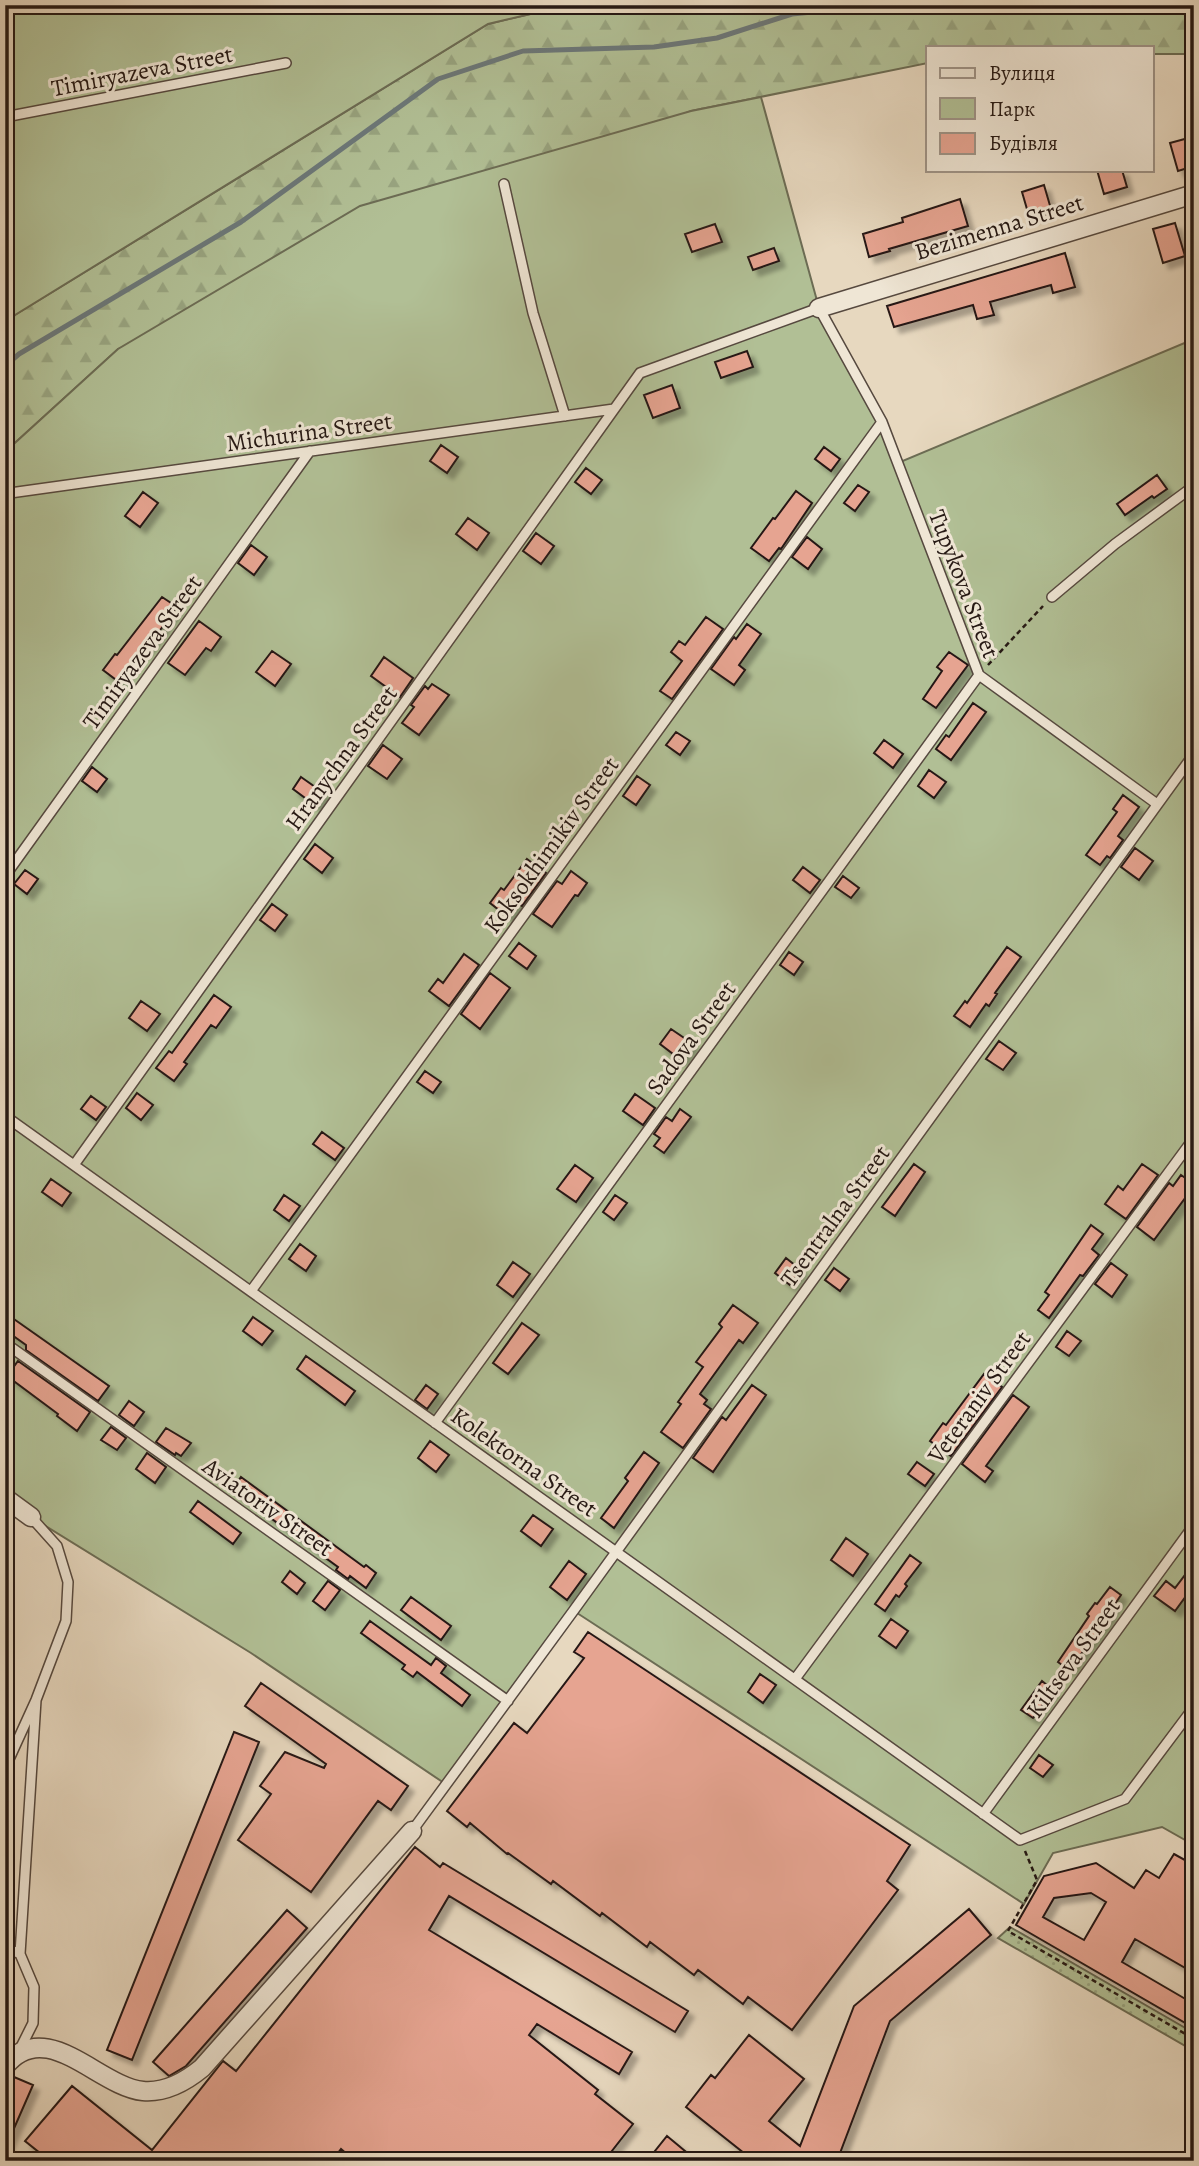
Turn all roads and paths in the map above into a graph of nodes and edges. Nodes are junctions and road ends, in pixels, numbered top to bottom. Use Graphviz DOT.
graph roads {
  1 [pos="286,63"];
  2 [pos="5,117"];
  3 [pos="505,184"];
  4 [pos="1194,194"];
  5 [pos="819,307"];
  6 [pos="614,409"];
  7 [pos="565,416"];
  8 [pos="883,422"];
  9 [pos="310,451"];
  10 [pos="1194,486"];
  11 [pos="7,496"];
  12 [pos="1052,597"];
  13 [pos="979,675"];
  14 [pos="1194,754"];
  15 [pos="1157,804"];
  16 [pos="5,876"];
  17 [pos="5,1116"];
  18 [pos="1194,1138"];
  19 [pos="74,1165"];
  20 [pos="250,1291"];
  21 [pos="5,1343"];
  22 [pos="435,1423"];
  23 [pos="5,1498"];
  24 [pos="31,1517"];
  25 [pos="1194,1525"];
  26 [pos="615,1551"];
  27 [pos="795,1679"];
  28 [pos="36,1700"];
  29 [pos="508,1701"];
  30 [pos="1194,1707"];
  31 [pos="5,1768"];
  32 [pos="983,1814"];
  33 [pos="412,1830"];
  34 [pos="1020,1840"];
  35 [pos="5,1947"];
  36 [pos="20,1954"];
  37 [pos="1194,2039"];
  38 [pos="11,2060"];
  1 -- 2 [label="lane, Timiryazeva Street"];
  3 -- 7 [label="lane"];
  4 -- 5 [label="street, Bezimenna Street"];
  5 -- 6 [label="lane, Hranychna Street"];
  5 -- 8 [label="lane, Tupykova Street"];
  6 -- 7 [label="lane, Michurina Street"];
  6 -- 19 [label="lane, Hranychna Street"];
  7 -- 9 [label="lane, Michurina Street"];
  8 -- 13 [label="lane, Tupykova Street"];
  8 -- 20 [label="lane, Koksokhimikiv Street"];
  9 -- 11 [label="lane, Michurina Street"];
  9 -- 16 [label="lane, Timiryazeva Street"];
  10 -- 12 [label="lane"];
  12 -- 13 [label="path"];
  13 -- 15 [label="lane, Tupykova Street"];
  13 -- 22 [label="lane, Sadova Street"];
  14 -- 15 [label="lane, Tsentralna Street"];
  15 -- 26 [label="lane, Tsentralna Street"];
  17 -- 19 [label="lane, Kolektorna Street"];
  18 -- 27 [label="lane, Veteraniv Street"];
  19 -- 20 [label="lane, Kolektorna Street"];
  20 -- 22 [label="lane, Kolektorna Street"];
  21 -- 29 [label="lane, Aviatoriv Street"];
  22 -- 26 [label="lane, Kolektorna Street"];
  23 -- 24 [label="street"];
  24 -- 28 [label="lane"];
  25 -- 32 [label="lane, Kiltseva Street"];
  26 -- 27 [label="lane, Kolektorna Street"];
  26 -- 29 [label="lane, Tsentralna Street"];
  27 -- 32 [label="lane, Kolektorna Street"];
  28 -- 31 [label="lane"];
  28 -- 36 [label="lane"];
  29 -- 33 [label="lane, Tsentralna Street"];
  30 -- 34 [label="lane"];
  32 -- 34 [label="lane, Kolektorna Street"];
  33 -- 38 [label="street"];
  34 -- 37 [label="path"];
  35 -- 36 [label="lane"];
  36 -- 38 [label="lane"];
}
